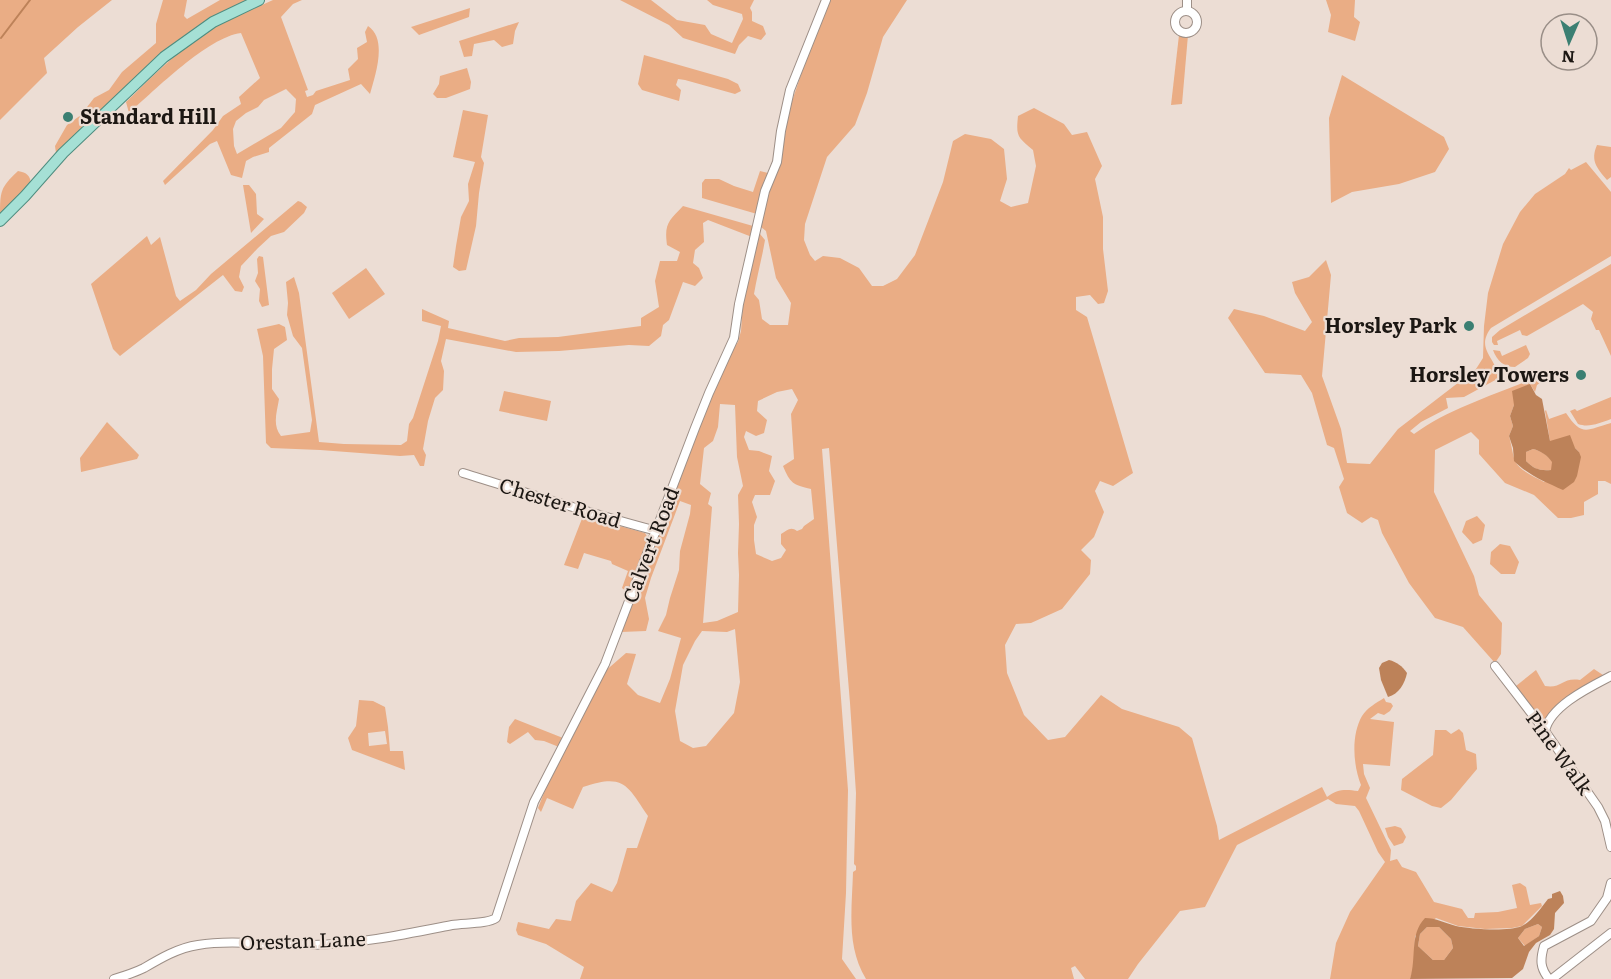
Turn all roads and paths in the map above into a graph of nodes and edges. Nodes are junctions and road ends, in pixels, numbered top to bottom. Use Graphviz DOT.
graph roads {
  1 [pos="259,0"];
  2 [pos="826,0"];
  3 [pos="1187,0"];
  4 [pos="1186,11"];
  5 [pos="0,221"];
  6 [pos="463,473"];
  7 [pos="657,531"];
  8 [pos="1495,666"];
  9 [pos="1611,676"];
  10 [pos="1545,731"];
  11 [pos="1611,847"];
  12 [pos="1611,883"];
  13 [pos="496,918"];
  14 [pos="1611,933"];
  15 [pos="114,979"];
  16 [pos="1550,979"];
  1 -- 5 [label="main road"];
  2 -- 7 [label="street, Calvert Road"];
  3 -- 4 [label="street"];
  6 -- 7 [label="street, Chester Road"];
  7 -- 13 [label="street, Calvert Road"];
  8 -- 10 [label="street, Pine Walk"];
  9 -- 10 [label="street"];
  10 -- 11 [label="street, Pine Walk"];
  12 -- 16 [label="street"];
  13 -- 15 [label="street, Orestan Lane"];
  14 -- 16 [label="street"];
}
